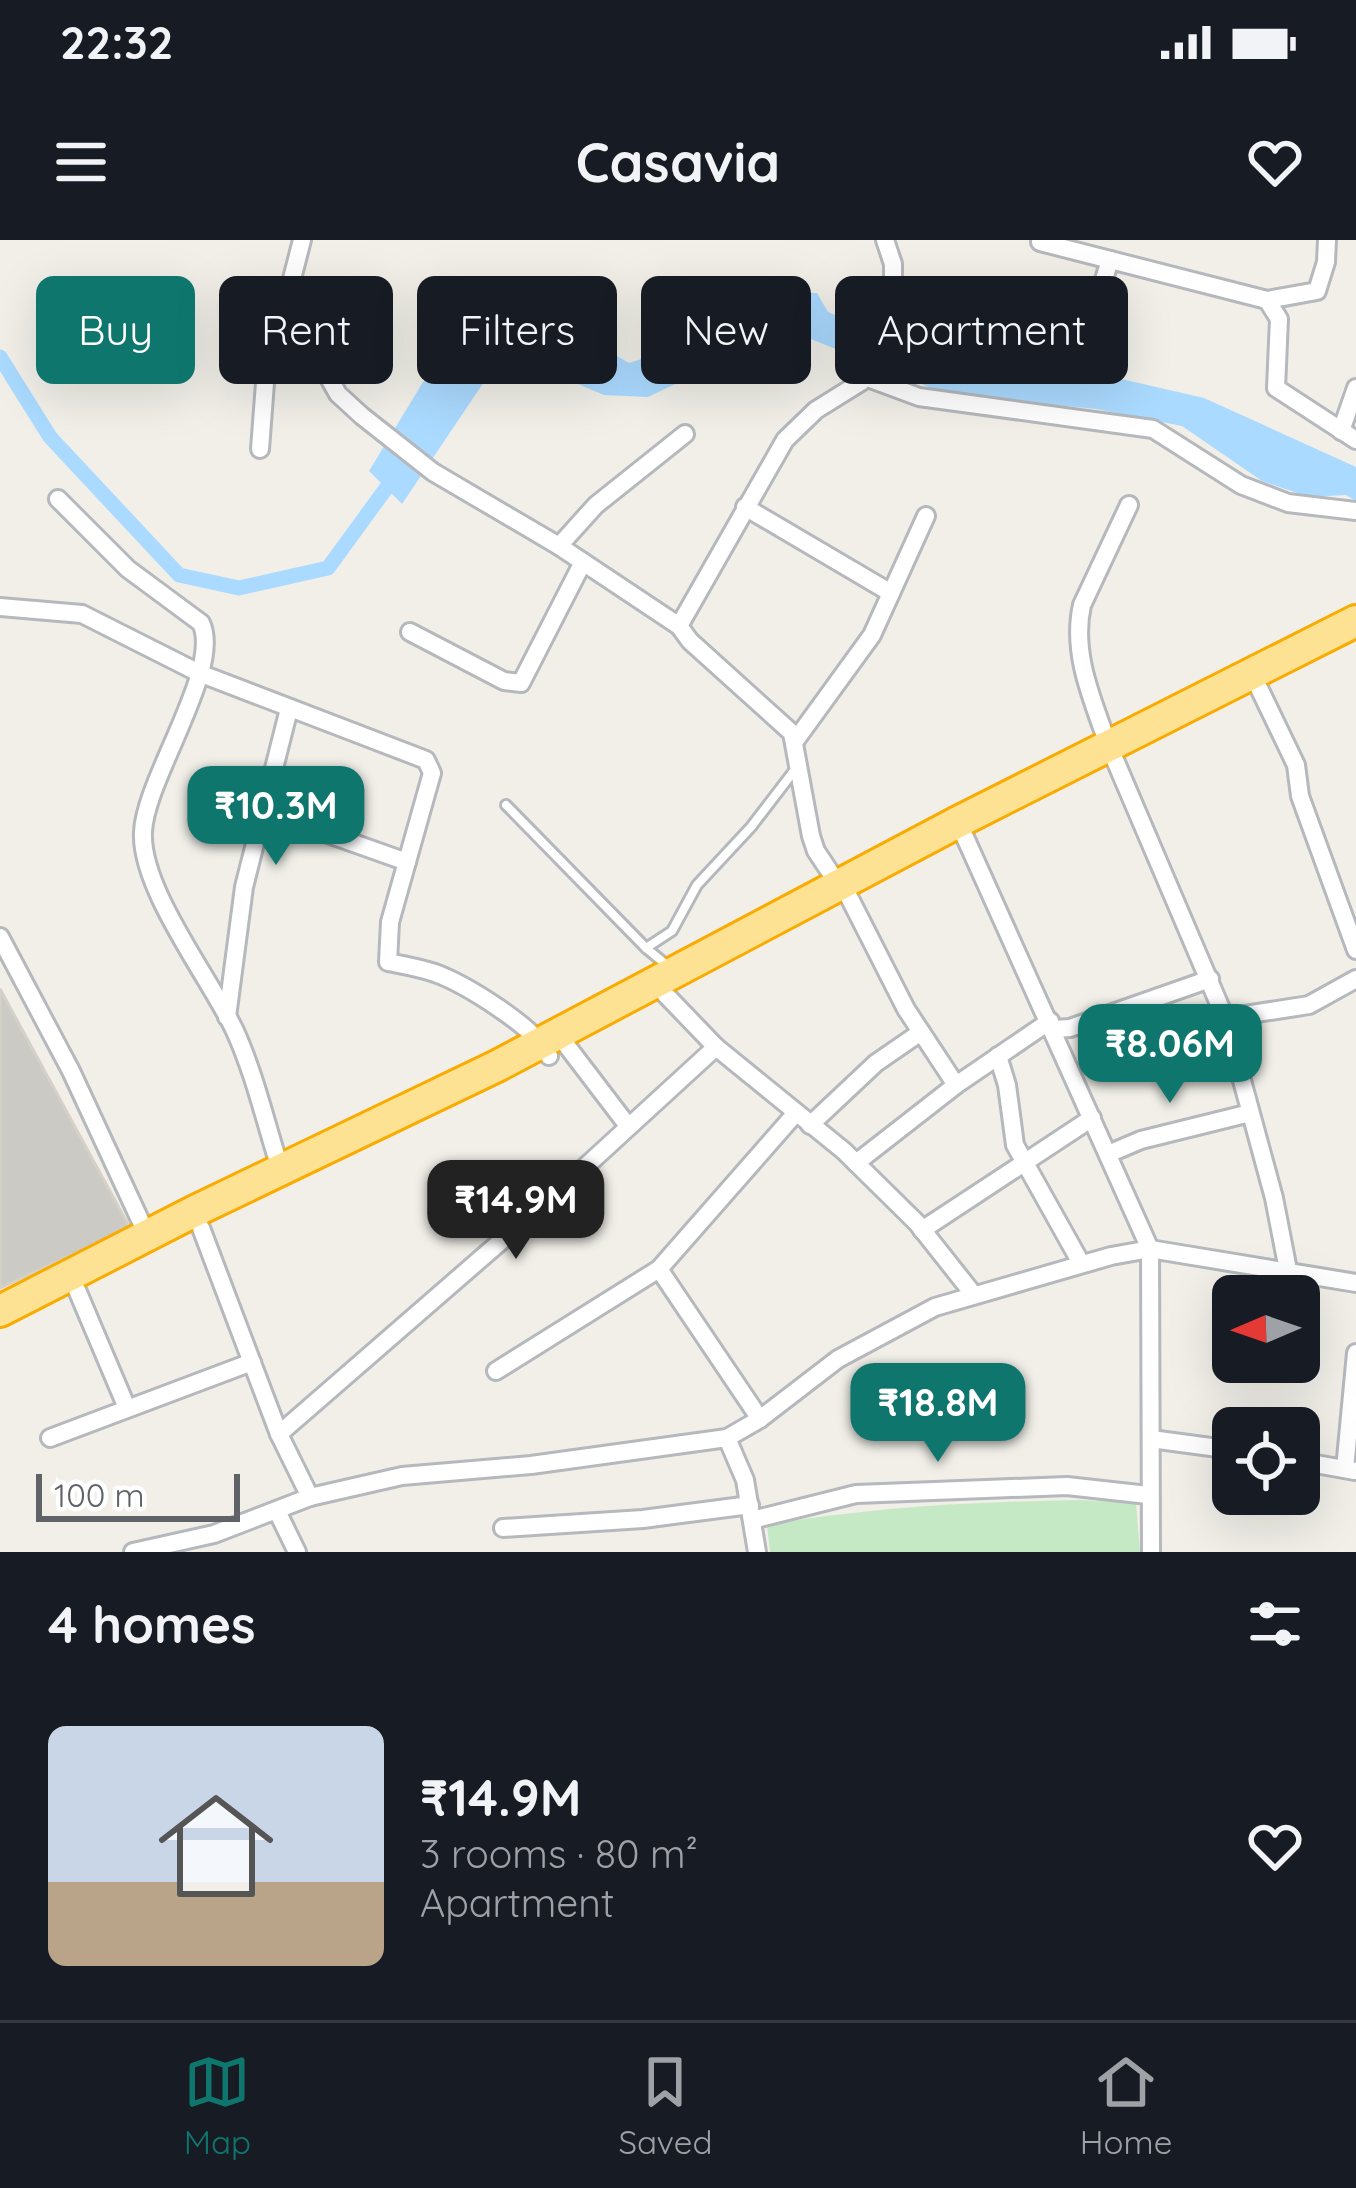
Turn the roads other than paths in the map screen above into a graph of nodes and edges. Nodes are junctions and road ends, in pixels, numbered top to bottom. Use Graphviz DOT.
graph roads {
  1 [pos="302,240"];
  2 [pos="885,240"];
  3 [pos="1327,240"];
  4 [pos="1040,242"];
  5 [pos="1091,247"];
  6 [pos="1110,260"];
  7 [pos="293,276"];
  8 [pos="892,276"];
  9 [pos="1105,276"];
  10 [pos="1267,300"];
  11 [pos="263,384"];
  12 [pos="332,384"];
  13 [pos="852,384"];
  14 [pos="891,384"];
  15 [pos="1356,388"];
  16 [pos="685,434"];
  17 [pos="1349,435"];
  18 [pos="260,449"];
  19 [pos="58,500"];
  20 [pos="1129,505"];
  21 [pos="745,507"];
  22 [pos="1356,512"];
  23 [pos="926,516"];
  24 [pos="559,546"];
  25 [pos="583,562"];
  26 [pos="891,592"];
  27 [pos="0,607"];
  28 [pos="1356,621"];
  29 [pos="679,626"];
  30 [pos="410,632"];
  31 [pos="1356,638"];
  32 [pos="199,673"];
  33 [pos="1259,688"];
  34 [pos="289,710"];
  35 [pos="795,741"];
  36 [pos="1112,753"];
  37 [pos="799,765"];
  38 [pos="506,805"];
  39 [pos="263,811"];
  40 [pos="964,835"];
  41 [pos="407,862"];
  42 [pos="843,889"];
  43 [pos="0,937"];
  44 [pos="646,948"];
  45 [pos="1356,950"];
  46 [pos="1210,979"];
  47 [pos="1356,980"];
  48 [pos="670,983"];
  49 [pos="227,1018"];
  50 [pos="1225,1018"];
  51 [pos="1052,1025"];
  52 [pos="921,1032"];
  53 [pos="716,1047"];
  54 [pos="553,1048"];
  55 [pos="998,1056"];
  56 [pos="956,1085"];
  57 [pos="1250,1113"];
  58 [pos="1092,1118"];
  59 [pos="802,1119"];
  60 [pos="628,1126"];
  61 [pos="1108,1154"];
  62 [pos="1022,1162"];
  63 [pos="856,1163"];
  64 [pos="281,1171"];
  65 [pos="200,1228"];
  66 [pos="922,1230"];
  67 [pos="147,1235"];
  68 [pos="1150,1250"];
  69 [pos="1081,1263"];
  70 [pos="659,1270"];
  71 [pos="1288,1270"];
  72 [pos="1356,1283"];
  73 [pos="77,1290"];
  74 [pos="974,1295"];
  75 [pos="0,1311"];
  76 [pos="0,1328"];
  77 [pos="1356,1354"];
  78 [pos="252,1363"];
  79 [pos="496,1371"];
  80 [pos="128,1408"];
  81 [pos="760,1419"];
  82 [pos="279,1434"];
  83 [pos="50,1438"];
  84 [pos="727,1438"];
  85 [pos="1151,1439"];
  86 [pos="1212,1447"];
  87 [pos="1320,1465"];
  88 [pos="1350,1470"];
  89 [pos="1148,1495"];
  90 [pos="310,1497"];
  91 [pos="277,1511"];
  92 [pos="751,1512"];
  93 [pos="503,1528"];
  94 [pos="133,1552"];
  95 [pos="297,1552"];
  96 [pos="757,1552"];
  97 [pos="1150,1552"];
  1 -- 7 [label="street"];
  2 -- 8 [label="street"];
  3 -- 10 [label="street"];
  4 -- 5 [label="street"];
  5 -- 6 [label="street"];
  6 -- 9 [label="street"];
  6 -- 10 [label="street"];
  10 -- 17 [label="street"];
  11 -- 18 [label="street"];
  12 -- 24 [label="street"];
  13 -- 21 [label="street"];
  14 -- 22 [label="street"];
  15 -- 17 [label="street"];
  16 -- 24 [label="street"];
  19 -- 32 [label="street"];
  20 -- 36 [label="street"];
  21 -- 26 [label="street"];
  21 -- 29 [label="street"];
  23 -- 26 [label="street"];
  24 -- 25 [label="street"];
  25 -- 29 [label="street"];
  25 -- 30 [label="street"];
  26 -- 35 [label="street"];
  27 -- 32 [label="street"];
  28 -- 36 [label="highway"];
  29 -- 35 [label="street"];
  31 -- 33 [label="highway"];
  32 -- 34 [label="street"];
  32 -- 49 [label="street"];
  33 -- 36 [label="highway"];
  33 -- 45 [label="street"];
  34 -- 39 [label="street"];
  34 -- 41 [label="street"];
  35 -- 37 [label="street"];
  36 -- 40 [label="highway"];
  36 -- 42 [label="highway"];
  36 -- 46 [label="street"];
  37 -- 42 [label="street"];
  37 -- 44 [label="lane"];
  38 -- 44 [label="lane"];
  39 -- 41 [label="street"];
  39 -- 49 [label="street"];
  40 -- 42 [label="highway"];
  40 -- 51 [label="street"];
  41 -- 54 [label="street"];
  42 -- 48 [label="highway"];
  42 -- 52 [label="street"];
  43 -- 67 [label="street"];
  44 -- 48 [label="lane"];
  46 -- 50 [label="street"];
  46 -- 51 [label="street"];
  47 -- 50 [label="street"];
  48 -- 53 [label="street"];
  48 -- 54 [label="highway"];
  49 -- 64 [label="street"];
  50 -- 57 [label="street"];
  51 -- 55 [label="street"];
  51 -- 58 [label="street"];
  52 -- 56 [label="street"];
  52 -- 59 [label="street"];
  53 -- 59 [label="street"];
  53 -- 60 [label="street"];
  54 -- 60 [label="street"];
  54 -- 64 [label="highway"];
  54 -- 65 [label="highway"];
  55 -- 56 [label="street"];
  55 -- 62 [label="street"];
  56 -- 63 [label="street"];
  57 -- 61 [label="street"];
  57 -- 71 [label="street"];
  58 -- 61 [label="street"];
  58 -- 62 [label="street"];
  59 -- 63 [label="street"];
  59 -- 70 [label="street"];
  60 -- 82 [label="street"];
  61 -- 68 [label="street"];
  62 -- 66 [label="street"];
  62 -- 69 [label="street"];
  63 -- 66 [label="street"];
  64 -- 67 [label="highway"];
  65 -- 73 [label="highway"];
  65 -- 78 [label="street"];
  66 -- 74 [label="street"];
  67 -- 75 [label="highway"];
  68 -- 69 [label="street"];
  68 -- 71 [label="street"];
  68 -- 85 [label="street"];
  69 -- 74 [label="street"];
  70 -- 79 [label="street"];
  70 -- 81 [label="street"];
  71 -- 72 [label="street"];
  73 -- 76 [label="highway"];
  73 -- 80 [label="street"];
  74 -- 81 [label="street"];
  77 -- 88 [label="street"];
  78 -- 80 [label="street"];
  78 -- 82 [label="street"];
  80 -- 83 [label="street"];
  81 -- 84 [label="street"];
  82 -- 90 [label="street"];
  84 -- 90 [label="street"];
  84 -- 92 [label="street"];
  85 -- 86 [label="street"];
  85 -- 89 [label="street"];
  87 -- 88 [label="street"];
  89 -- 92 [label="street"];
  89 -- 97 [label="street"];
  90 -- 91 [label="street"];
  91 -- 94 [label="street"];
  91 -- 95 [label="street"];
  92 -- 93 [label="street"];
  92 -- 96 [label="street"];
}
